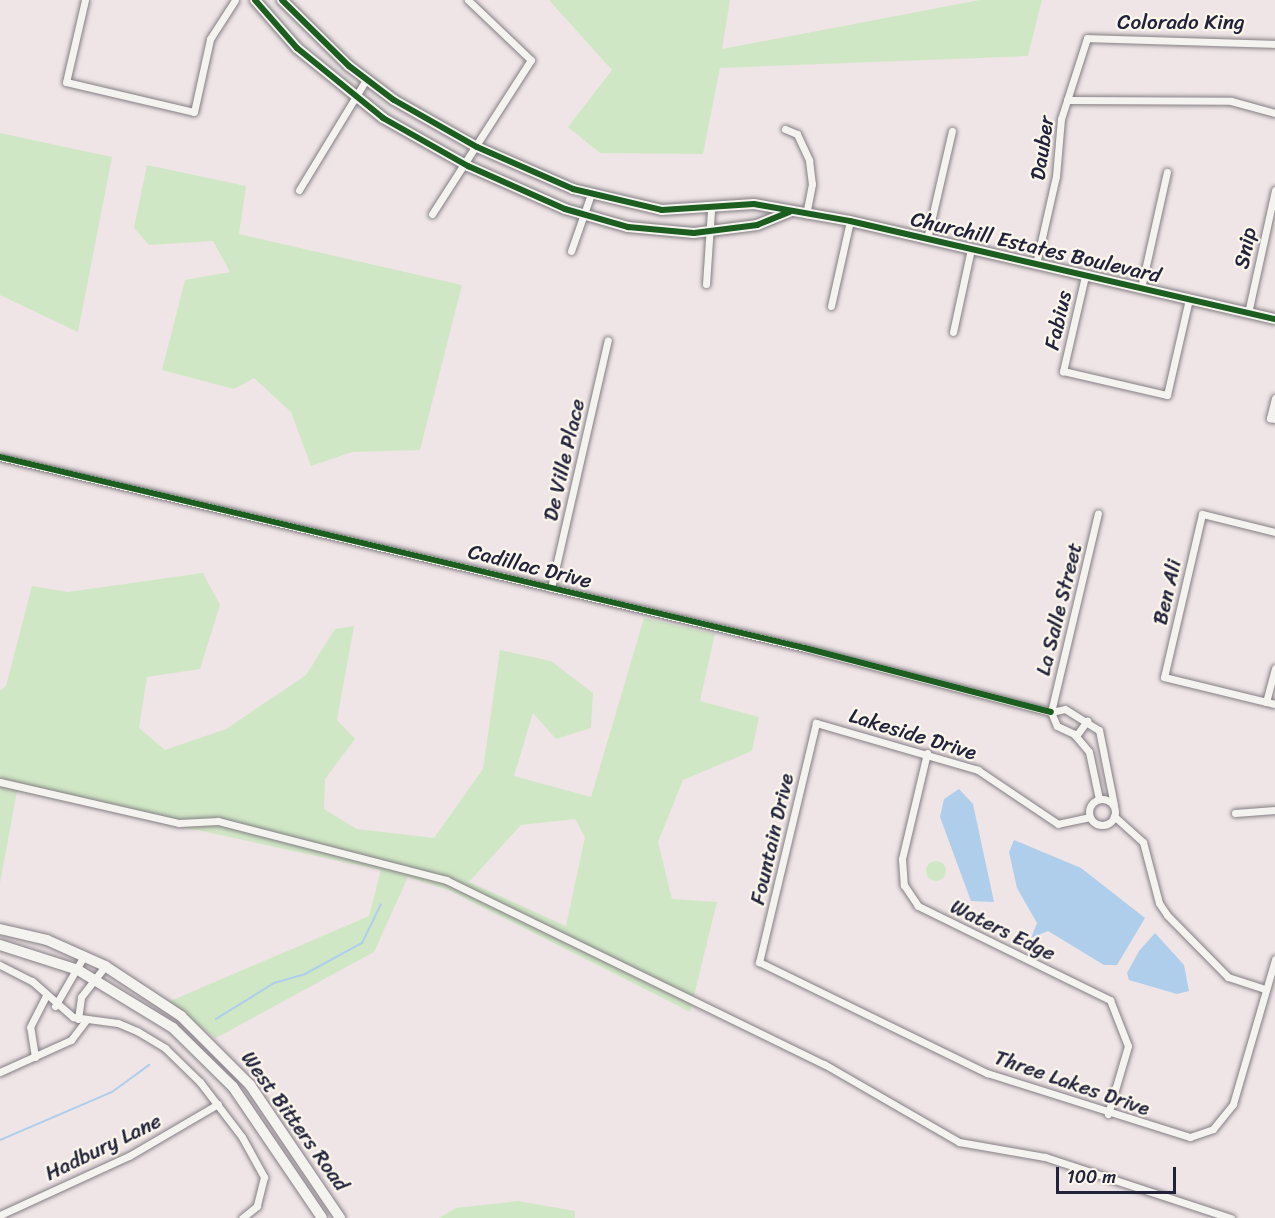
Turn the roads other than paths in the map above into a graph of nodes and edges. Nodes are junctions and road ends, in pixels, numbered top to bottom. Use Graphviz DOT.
graph roads {
  1 [pos="85,0"];
  2 [pos="236,0"];
  3 [pos="255,0"];
  4 [pos="282,0"];
  5 [pos="468,0"];
  6 [pos="1087,38"];
  7 [pos="1275,44"];
  8 [pos="366,80"];
  9 [pos="355,98"];
  10 [pos="1067,100"];
  11 [pos="1275,112"];
  12 [pos="785,129"];
  13 [pos="951,131"];
  14 [pos="474,145"];
  15 [pos="462,162"];
  16 [pos="1167,172"];
  17 [pos="299,190"];
  18 [pos="1275,190"];
  19 [pos="591,194"];
  20 [pos="711,210"];
  21 [pos="789,212"];
  22 [pos="432,214"];
  23 [pos="806,214"];
  24 [pos="586,216"];
  25 [pos="850,221"];
  26 [pos="712,231"];
  27 [pos="927,239"];
  28 [pos="972,249"];
  29 [pos="571,251"];
  30 [pos="1036,264"];
  31 [pos="1085,276"];
  32 [pos="706,284"];
  33 [pos="1141,288"];
  34 [pos="1189,299"];
  35 [pos="831,306"];
  36 [pos="1248,313"];
  37 [pos="1275,319"];
  38 [pos="953,332"];
  39 [pos="608,340"];
  40 [pos="1275,399"];
  41 [pos="1273,418"];
  42 [pos="0,457"];
  43 [pos="1098,513"];
  44 [pos="1275,532"];
  45 [pos="551,588"];
  46 [pos="1275,668"];
  47 [pos="1266,702"];
  48 [pos="1275,704"];
  49 [pos="1051,712"];
  50 [pos="1087,721"];
  51 [pos="816,723"];
  52 [pos="1076,736"];
  53 [pos="927,753"];
  54 [pos="1109,762"];
  55 [pos="1094,765"];
  56 [pos="0,782"];
  57 [pos="1099,799"];
  58 [pos="1114,805"];
  59 [pos="1275,810"];
  60 [pos="1235,813"];
  61 [pos="1114,816"];
  62 [pos="1090,817"];
  63 [pos="0,929"];
  64 [pos="0,945"];
  65 [pos="84,956"];
  66 [pos="1275,959"];
  67 [pos="759,962"];
  68 [pos="0,965"];
  69 [pos="105,966"];
  70 [pos="78,970"];
  71 [pos="97,980"];
  72 [pos="70,988"];
  73 [pos="1266,989"];
  74 [pos="46,996"];
  75 [pos="81,997"];
  76 [pos="55,1006"];
  77 [pos="78,1018"];
  78 [pos="86,1020"];
  79 [pos="216,1047"];
  80 [pos="204,1056"];
  81 [pos="35,1057"];
  82 [pos="0,1072"];
  83 [pos="218,1104"];
  84 [pos="1108,1114"];
  85 [pos="0,1215"];
  86 [pos="242,1218"];
  87 [pos="322,1218"];
  88 [pos="340,1218"];
  89 [pos="1231,1218"];
  1 -- 2 [label="street"];
  3 -- 9 [label="street, Churchill Estates Boulevard"];
  4 -- 8 [label="street, Churchill Estates Boulevard"];
  5 -- 14 [label="street"];
  6 -- 7 [label="street, Colorado King"];
  6 -- 10 [label="street, Dauber"];
  8 -- 9 [label="street"];
  8 -- 14 [label="street, Churchill Estates Boulevard"];
  9 -- 15 [label="street, Churchill Estates Boulevard"];
  9 -- 17 [label="street"];
  10 -- 11 [label="street"];
  10 -- 30 [label="street, Dauber"];
  12 -- 23 [label="street"];
  13 -- 27 [label="street"];
  14 -- 15 [label="street"];
  14 -- 19 [label="street, Churchill Estates Boulevard"];
  15 -- 22 [label="street"];
  15 -- 24 [label="street, Churchill Estates Boulevard"];
  16 -- 33 [label="street"];
  18 -- 36 [label="street, Snip"];
  19 -- 20 [label="street, Churchill Estates Boulevard"];
  19 -- 24 [label="street"];
  20 -- 21 [label="street, Churchill Estates Boulevard"];
  20 -- 26 [label="street"];
  21 -- 23 [label="street, Churchill Estates Boulevard"];
  21 -- 26 [label="street, Churchill Estates Boulevard"];
  23 -- 25 [label="street, Churchill Estates Boulevard"];
  24 -- 26 [label="street, Churchill Estates Boulevard"];
  24 -- 29 [label="street"];
  25 -- 27 [label="street, Churchill Estates Boulevard"];
  25 -- 35 [label="street"];
  26 -- 32 [label="street"];
  27 -- 28 [label="street, Churchill Estates Boulevard"];
  28 -- 30 [label="street, Churchill Estates Boulevard"];
  28 -- 38 [label="street"];
  30 -- 31 [label="street, Churchill Estates Boulevard"];
  31 -- 33 [label="street, Churchill Estates Boulevard"];
  31 -- 34 [label="street, Fabius"];
  33 -- 34 [label="street, Churchill Estates Boulevard"];
  34 -- 36 [label="street, Churchill Estates Boulevard"];
  36 -- 37 [label="street, Churchill Estates Boulevard"];
  39 -- 45 [label="street, De Ville Place"];
  40 -- 41 [label="street"];
  42 -- 45 [label="street, Cadillac Drive"];
  43 -- 49 [label="street, La Salle Street"];
  44 -- 47 [label="street, Ben Ali"];
  45 -- 49 [label="street, Cadillac Drive"];
  46 -- 47 [label="street"];
  47 -- 48 [label="street"];
  49 -- 50 [label="street"];
  49 -- 52 [label="street"];
  50 -- 52 [label="street"];
  50 -- 54 [label="street"];
  51 -- 53 [label="street, Lakeside Drive"];
  51 -- 67 [label="street, Fountain Drive"];
  52 -- 55 [label="street"];
  53 -- 62 [label="street, Lakeside Drive"];
  53 -- 84 [label="street, Waters Edge"];
  54 -- 55 [label="street"];
  54 -- 58 [label="street"];
  55 -- 57 [label="street"];
  56 -- 89 [label="street"];
  57 -- 58 [label="street"];
  57 -- 62 [label="street"];
  58 -- 61 [label="street"];
  59 -- 60 [label="street"];
  61 -- 62 [label="street, Lakeside Drive"];
  61 -- 73 [label="street"];
  63 -- 65 [label="street, West Bitters Road"];
  64 -- 70 [label="street, West Bitters Road"];
  65 -- 69 [label="street, West Bitters Road"];
  65 -- 70 [label="street"];
  66 -- 73 [label="street, Three Lakes Drive"];
  67 -- 84 [label="street, Three Lakes Drive"];
  68 -- 74 [label="street"];
  69 -- 71 [label="street"];
  69 -- 79 [label="street, West Bitters Road"];
  70 -- 71 [label="street, West Bitters Road"];
  70 -- 72 [label="street"];
  71 -- 75 [label="street"];
  71 -- 80 [label="street, West Bitters Road"];
  72 -- 75 [label="street"];
  72 -- 76 [label="street"];
  73 -- 84 [label="street, Three Lakes Drive"];
  74 -- 76 [label="street"];
  74 -- 81 [label="street"];
  75 -- 77 [label="street"];
  76 -- 77 [label="street"];
  77 -- 78 [label="street"];
  78 -- 81 [label="street"];
  78 -- 83 [label="street"];
  79 -- 80 [label="street"];
  79 -- 88 [label="street, West Bitters Road"];
  80 -- 87 [label="street, West Bitters Road"];
  81 -- 82 [label="street"];
  83 -- 85 [label="street, Hadbury Lane"];
  83 -- 86 [label="street"];
}
